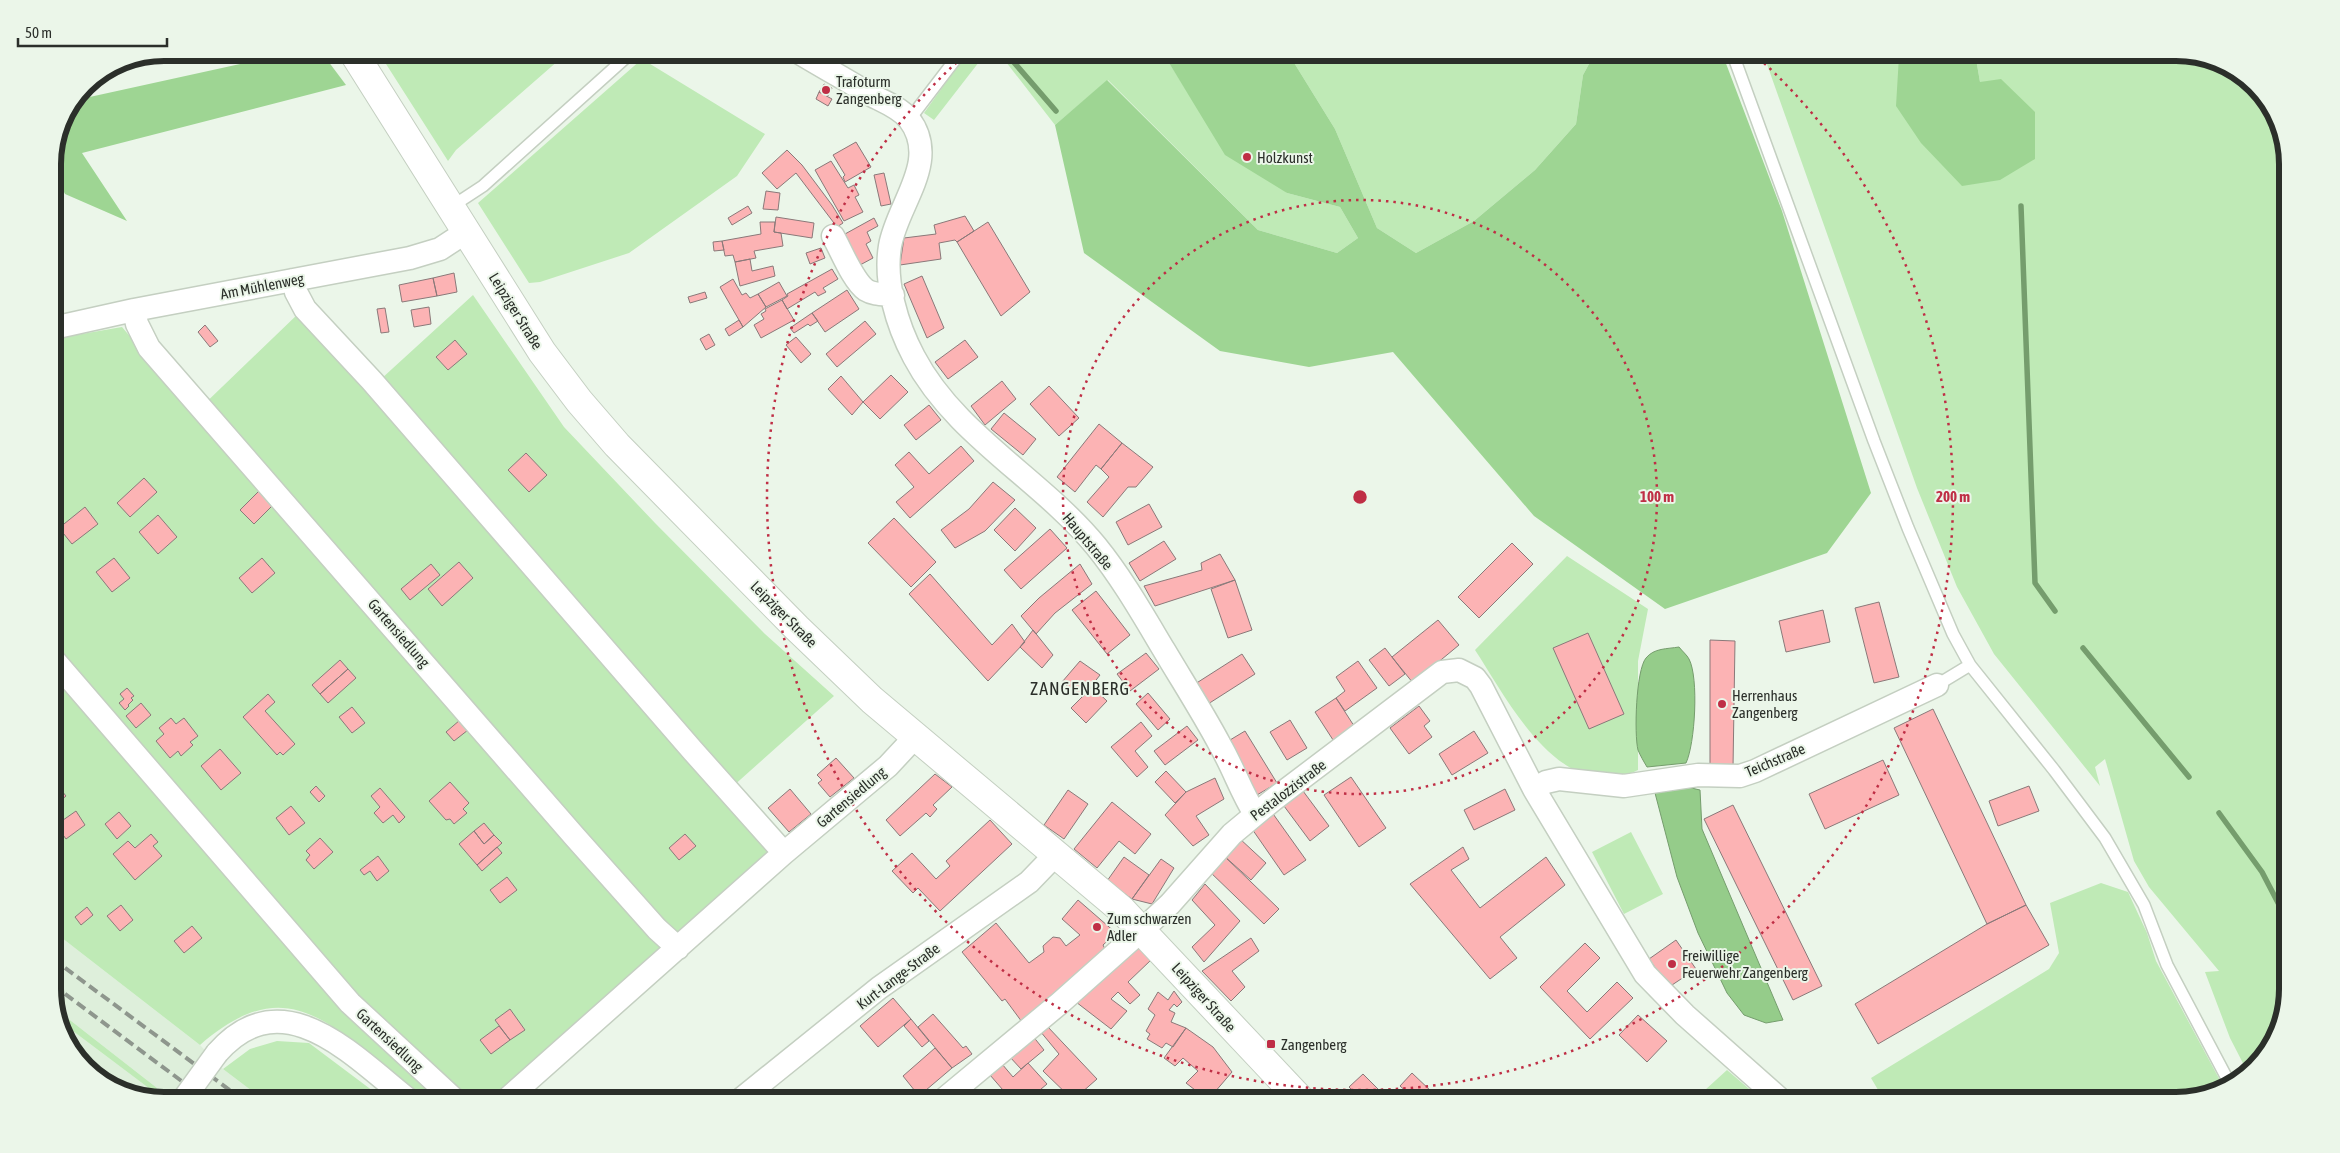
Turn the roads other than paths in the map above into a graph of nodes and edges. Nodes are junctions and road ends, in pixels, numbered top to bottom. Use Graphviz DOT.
graph roads {
  1 [pos="359,61"];
  2 [pos="622,61"];
  3 [pos="813,61"];
  4 [pos="954,61"];
  5 [pos="1735,61"];
  6 [pos="910,120"];
  7 [pos="450,208"];
  8 [pos="466,232"];
  9 [pos="833,236"];
  10 [pos="293,280"];
  11 [pos="893,295"];
  12 [pos="134,310"];
  13 [pos="61,326"];
  14 [pos="1970,665"];
  15 [pos="61,668"];
  16 [pos="1937,685"];
  17 [pos="915,737"];
  18 [pos="1534,789"];
  19 [pos="1255,814"];
  20 [pos="784,853"];
  21 [pos="1057,854"];
  22 [pos="1142,930"];
  23 [pos="678,948"];
  24 [pos="2227,1078"];
  25 [pos="189,1092"];
  26 [pos="399,1092"];
  27 [pos="446,1092"];
  28 [pos="515,1092"];
  29 [pos="750,1092"];
  30 [pos="953,1092"];
  31 [pos="1294,1092"];
  32 [pos="1772,1092"];
  1 -- 7 [label="street, Leipziger Straße"];
  2 -- 7 [label="lane"];
  3 -- 6 [label="street"];
  4 -- 6 [label="lane"];
  5 -- 14 [label="lane"];
  6 -- 11 [label="street, Hauptstraße"];
  7 -- 8 [label="street, Leipziger Straße"];
  8 -- 10 [label="street, Am Mühlenweg"];
  8 -- 17 [label="street, Leipziger Straße"];
  9 -- 11 [label="street"];
  10 -- 12 [label="street, Am Mühlenweg"];
  10 -- 20 [label="street"];
  11 -- 19 [label="street, Hauptstraße"];
  12 -- 13 [label="street, Am Mühlenweg"];
  12 -- 23 [label="street, Gartensiedlung"];
  14 -- 16 [label="lane, Teichstraße"];
  14 -- 24 [label="lane"];
  15 -- 27 [label="street, Gartensiedlung"];
  16 -- 18 [label="street, Teichstraße"];
  17 -- 20 [label="street, Gartensiedlung"];
  17 -- 21 [label="street, Leipziger Straße"];
  18 -- 19 [label="street, Pestalozzistraße"];
  18 -- 32 [label="street"];
  19 -- 22 [label="street, Pestalozzistraße"];
  20 -- 23 [label="street, Gartensiedlung"];
  21 -- 22 [label="street, Leipziger Straße"];
  21 -- 29 [label="street, Kurt-Lange-Straße"];
  22 -- 30 [label="street"];
  22 -- 31 [label="street, Leipziger Straße"];
  23 -- 28 [label="street, Gartensiedlung"];
  25 -- 26 [label="street, bridge"];
}
